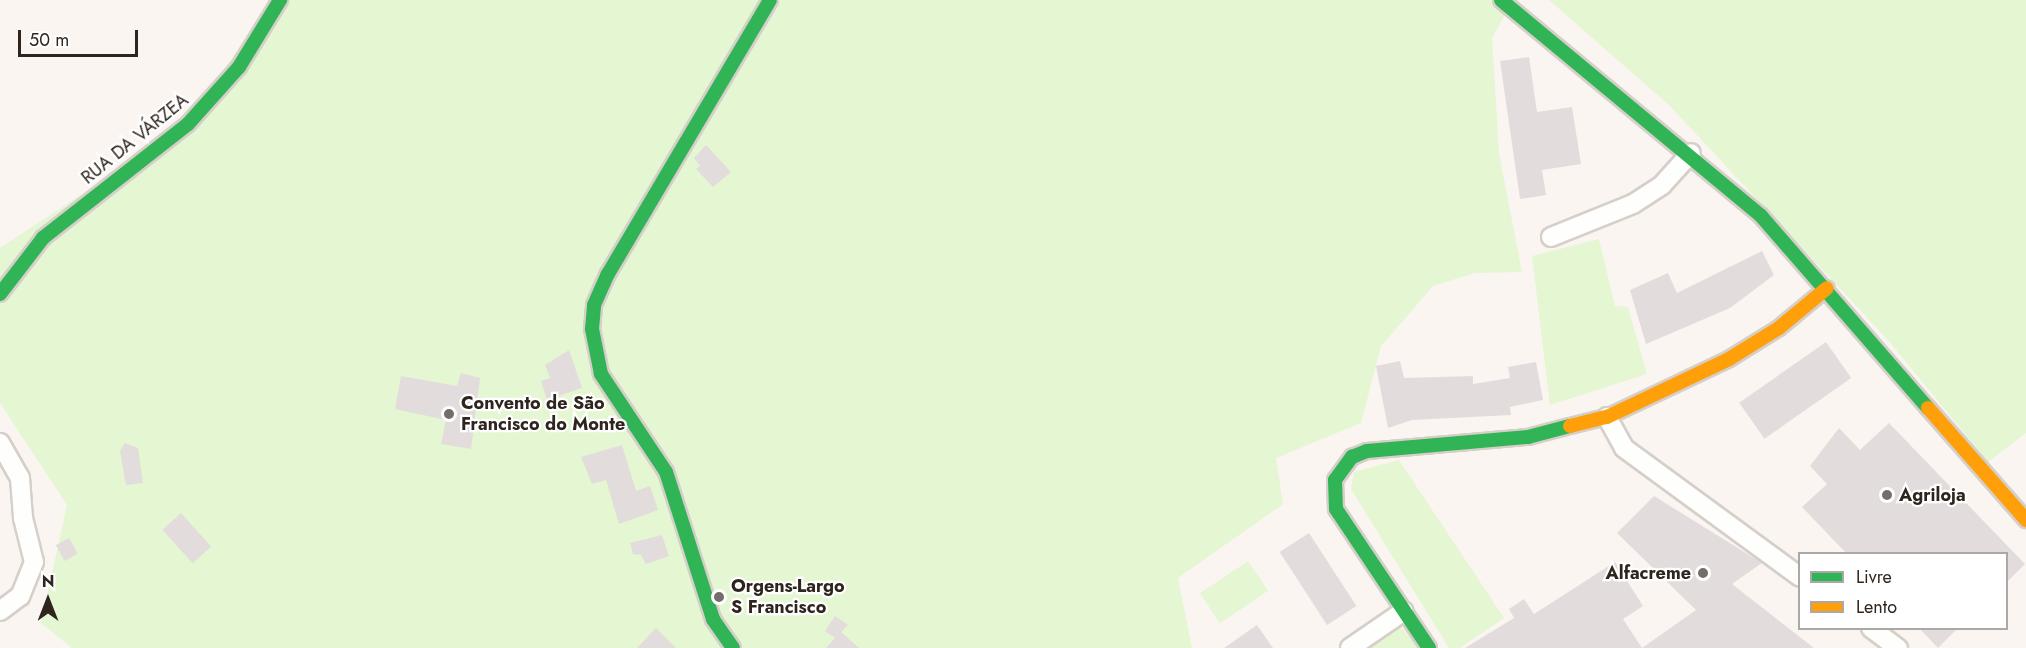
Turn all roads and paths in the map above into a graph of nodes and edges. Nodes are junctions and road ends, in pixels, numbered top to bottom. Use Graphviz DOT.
graph roads {
  1 [pos="280,0"];
  2 [pos="770,0"];
  3 [pos="1501,0"];
  4 [pos="1691,153"];
  5 [pos="1551,237"];
  6 [pos="1827,288"];
  7 [pos="0,294"];
  8 [pos="1607,417"];
  9 [pos="0,442"];
  10 [pos="2026,520"];
  11 [pos="1798,576"];
  12 [pos="0,611"];
  13 [pos="1404,611"];
  14 [pos="1874,630"];
  15 [pos="733,648"];
  16 [pos="1350,648"];
  17 [pos="1429,648"];
  18 [pos="1898,648"];
  1 -- 7 [label="street, RUA DA VÁRZEA"];
  2 -- 15 [label="street"];
  3 -- 4 [label="street"];
  4 -- 5 [label="street"];
  4 -- 6 [label="street"];
  6 -- 8 [label="street"];
  6 -- 10 [label="street"];
  8 -- 11 [label="street"];
  8 -- 13 [label="street"];
  9 -- 12 [label="street"];
  13 -- 16 [label="street"];
  13 -- 17 [label="street"];
  14 -- 18 [label="street"];
}
